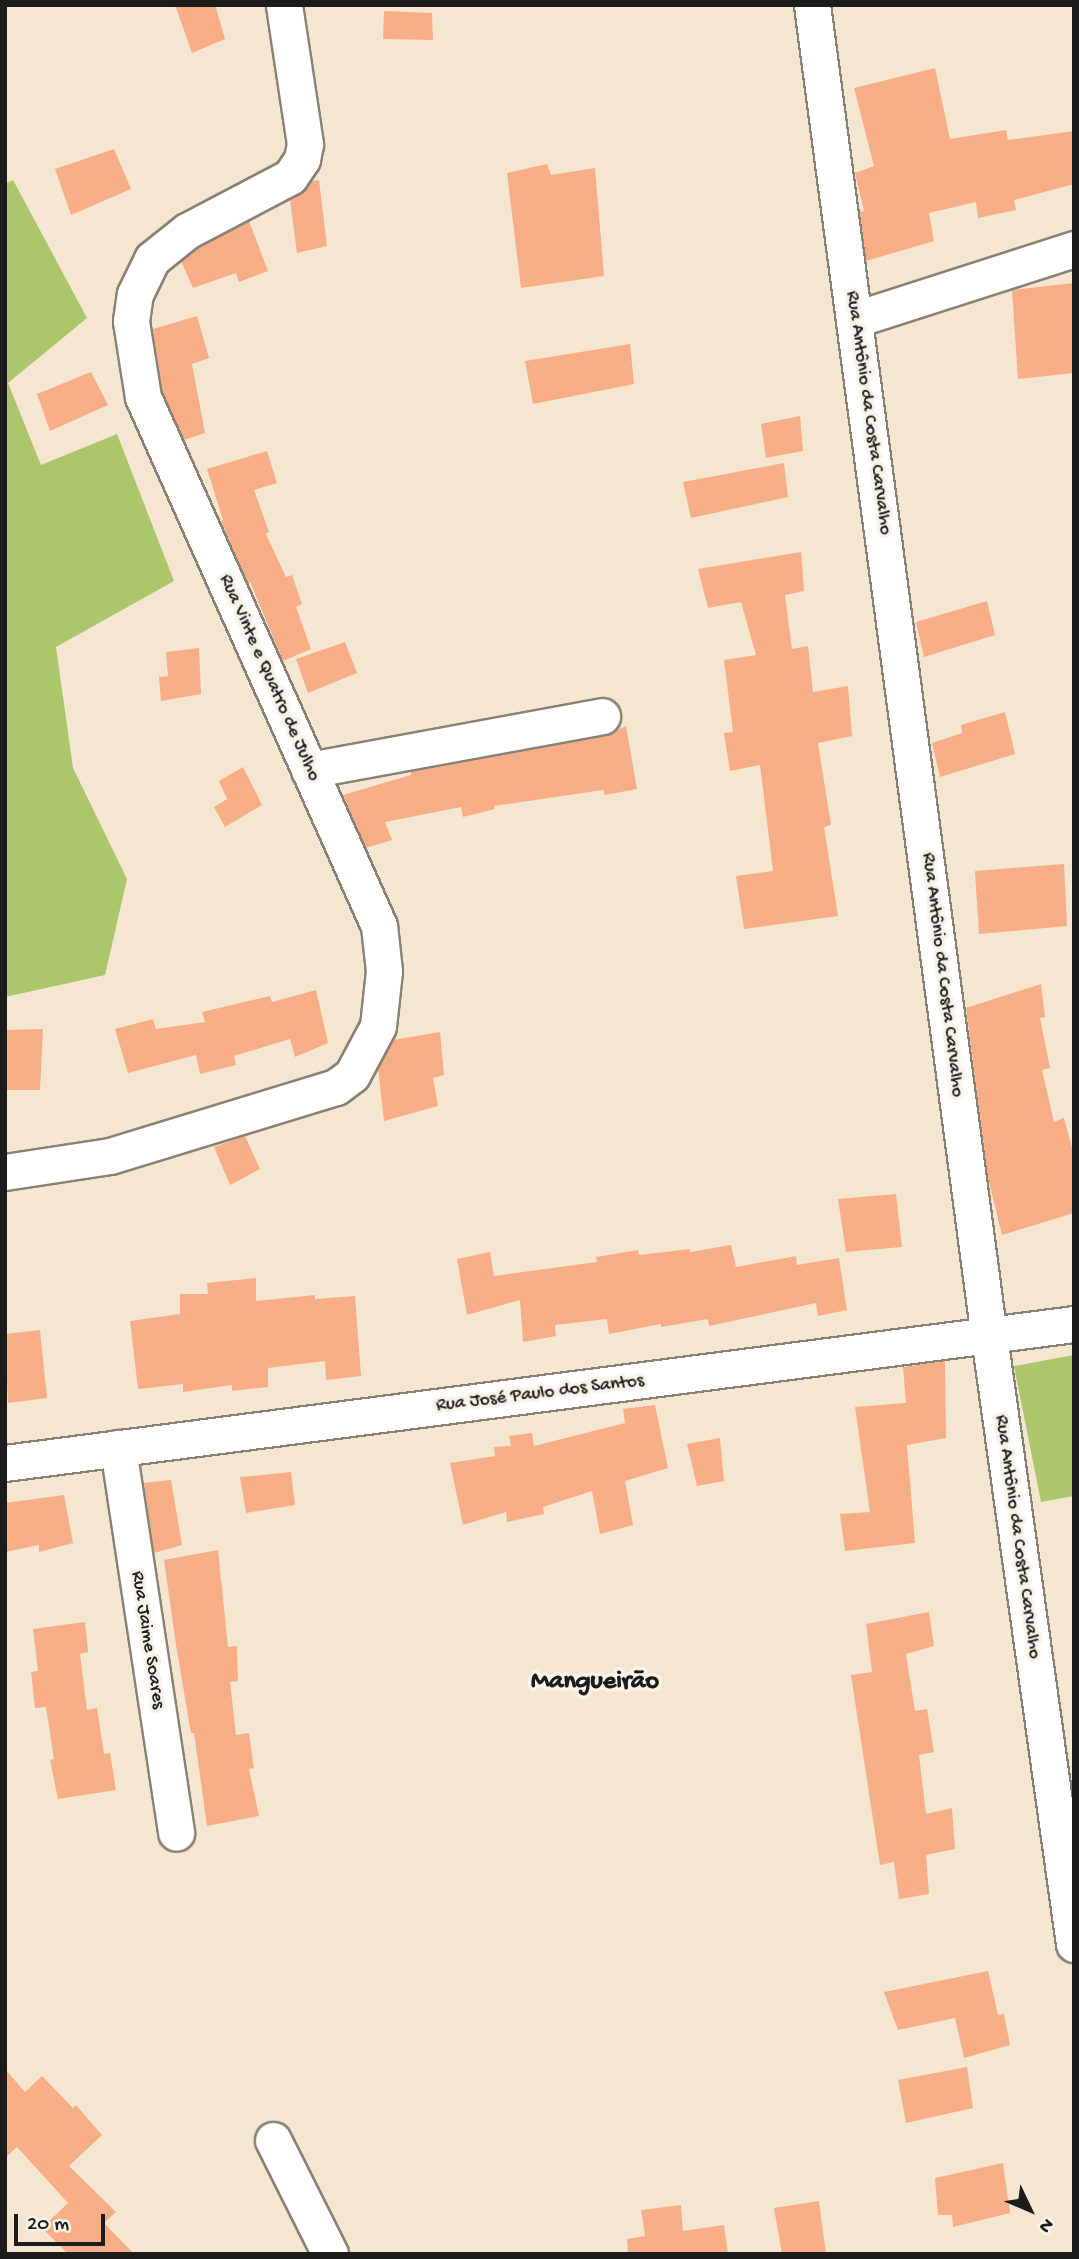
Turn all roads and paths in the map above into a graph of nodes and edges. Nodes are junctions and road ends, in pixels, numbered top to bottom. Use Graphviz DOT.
graph roads {
  1 [pos="284,5"];
  2 [pos="812,5"];
  3 [pos="1074,249"];
  4 [pos="856,319"];
  5 [pos="602,716"];
  6 [pos="309,770"];
  7 [pos="5,1172"];
  8 [pos="1074,1324"];
  9 [pos="989,1336"];
  10 [pos="118,1448"];
  11 [pos="5,1463"];
  12 [pos="176,1833"];
  13 [pos="1074,1944"];
  14 [pos="273,2140"];
  15 [pos="330,2254"];
  1 -- 6 [label="street, Rua Vinte e Quatro de Julho"];
  2 -- 4 [label="street, Rua Antônio da Costa Carvalho"];
  3 -- 4 [label="street"];
  4 -- 9 [label="street, Rua Antônio da Costa Carvalho"];
  5 -- 6 [label="street"];
  6 -- 7 [label="street, Rua Vinte e Quatro de Julho"];
  8 -- 9 [label="street, Rua José Paulo dos Santos"];
  9 -- 10 [label="street, Rua José Paulo dos Santos"];
  9 -- 13 [label="street, Rua Antônio da Costa Carvalho"];
  10 -- 11 [label="street, Rua José Paulo dos Santos"];
  10 -- 12 [label="street, Rua Jaime Soares"];
  14 -- 15 [label="street"];
}
